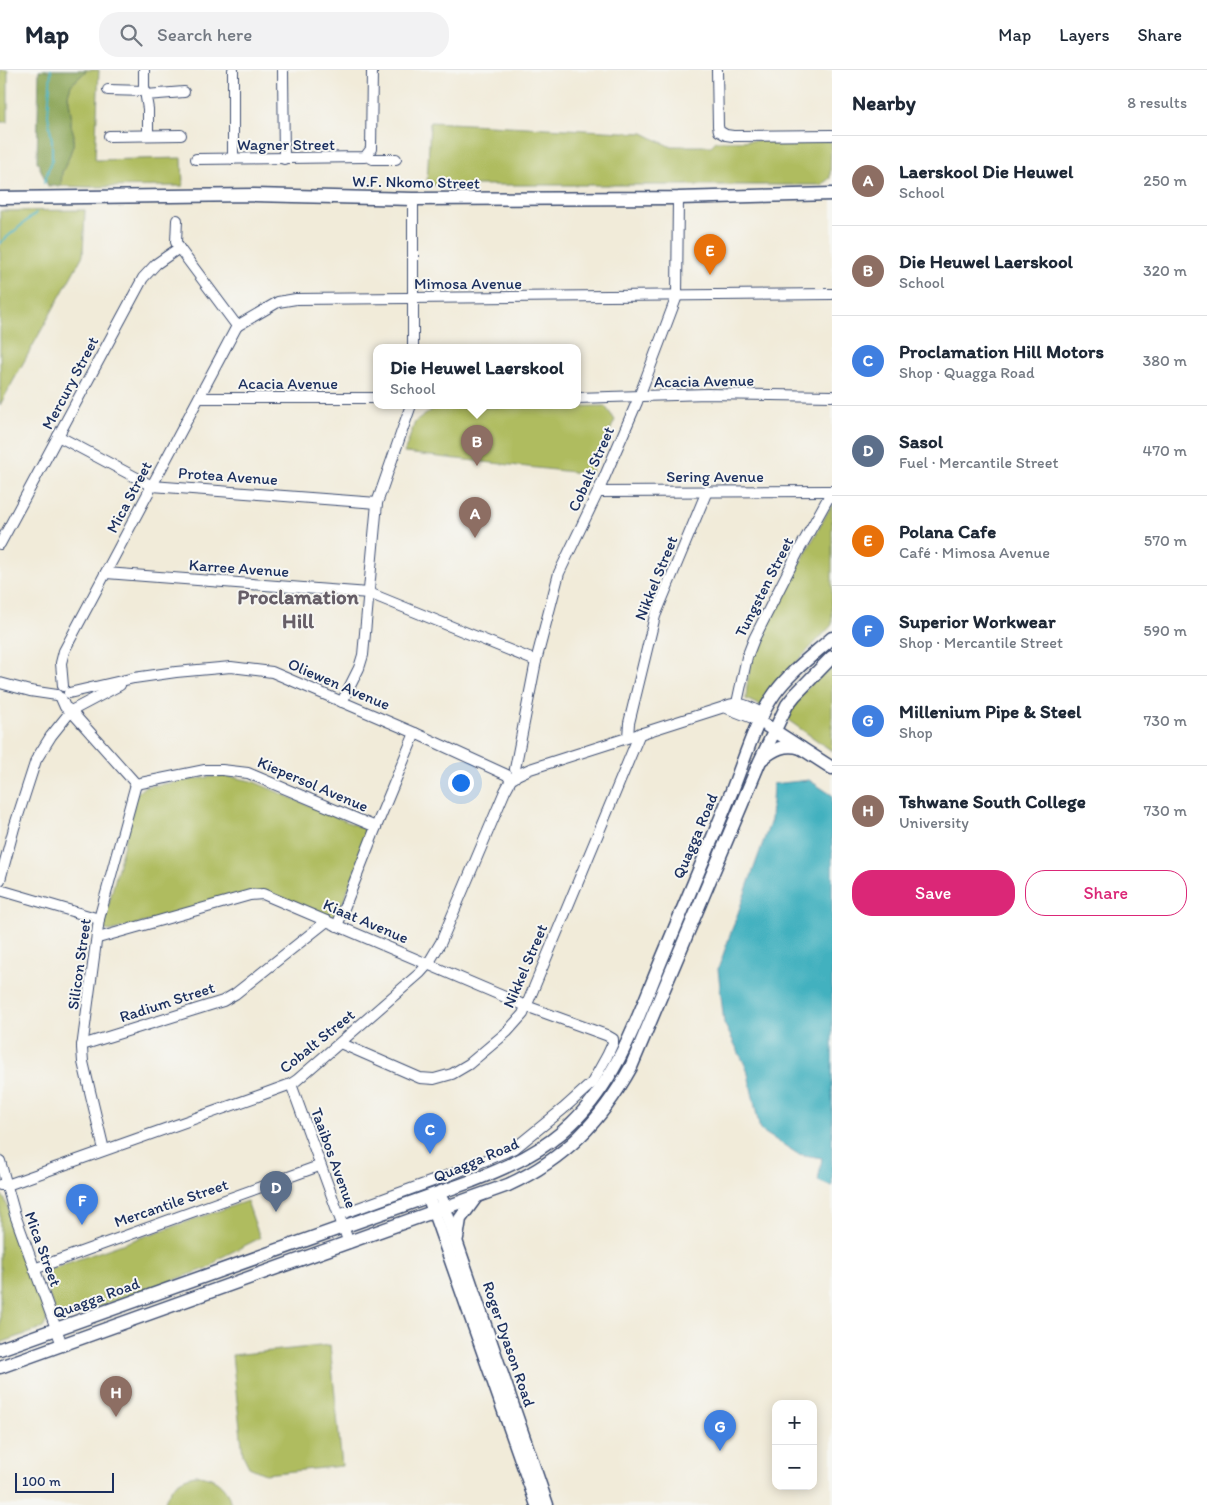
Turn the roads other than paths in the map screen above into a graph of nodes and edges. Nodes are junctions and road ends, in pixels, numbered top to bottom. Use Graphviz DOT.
graph roads {
  1 [pos="144,70"];
  2 [pos="233,70"];
  3 [pos="283,70"];
  4 [pos="372,70"];
  5 [pos="717,70"];
  6 [pos="108,90"];
  7 [pos="184,92"];
  8 [pos="146,93"];
  9 [pos="148,135"];
  10 [pos="181,135"];
  11 [pos="832,135"];
  12 [pos="109,136"];
  13 [pos="369,152"];
  14 [pos="196,159"];
  15 [pos="233,159"];
  16 [pos="284,159"];
  17 [pos="396,160"];
  18 [pos="832,194"];
  19 [pos="0,198"];
  20 [pos="678,198"];
  21 [pos="413,199"];
  22 [pos="177,220"];
  23 [pos="179,248"];
  24 [pos="832,294"];
  25 [pos="677,296"];
  26 [pos="413,298"];
  27 [pos="237,326"];
  28 [pos="413,344"];
  29 [pos="832,396"];
  30 [pos="639,397"];
  31 [pos="200,398"];
  32 [pos="373,398"];
  33 [pos="581,398"];
  34 [pos="411,409"];
  35 [pos="58,436"];
  36 [pos="152,486"];
  37 [pos="707,491"];
  38 [pos="832,491"];
  39 [pos="598,492"];
  40 [pos="377,503"];
  41 [pos="0,544"];
  42 [pos="106,573"];
  43 [pos="369,593"];
  44 [pos="832,638"];
  45 [pos="832,657"];
  46 [pos="536,661"];
  47 [pos="134,678"];
  48 [pos="0,683"];
  49 [pos="64,696"];
  50 [pos="342,702"];
  51 [pos="737,703"];
  52 [pos="724,707"];
  53 [pos="762,718"];
  54 [pos="777,726"];
  55 [pos="416,733"];
  56 [pos="640,733"];
  57 [pos="628,737"];
  58 [pos="803,749"];
  59 [pos="760,761"];
  60 [pos="832,761"];
  61 [pos="832,768"];
  62 [pos="512,773"];
  63 [pos="136,784"];
  64 [pos="376,827"];
  65 [pos="0,880"];
  66 [pos="0,890"];
  67 [pos="99,919"];
  68 [pos="327,921"];
  69 [pos="337,926"];
  70 [pos="98,938"];
  71 [pos="428,964"];
  72 [pos="526,1006"];
  73 [pos="340,1043"];
  74 [pos="82,1045"];
  75 [pos="291,1084"];
  76 [pos="104,1150"];
  77 [pos="0,1161"];
  78 [pos="319,1166"];
  79 [pos="3,1185"];
  80 [pos="434,1195"];
  81 [pos="476,1197"];
  82 [pos="439,1209"];
  83 [pos="341,1221"];
  84 [pos="456,1242"];
  85 [pos="349,1243"];
  86 [pos="34,1269"];
  87 [pos="57,1329"];
  88 [pos="62,1346"];
  89 [pos="0,1349"];
  90 [pos="0,1367"];
  91 [pos="537,1505"];
  92 [pos="548,1505"];
  1 -- 8 [label="street"];
  2 -- 15 [label="street"];
  3 -- 16 [label="street"];
  4 -- 13 [label="street"];
  5 -- 11 [label="street"];
  6 -- 8 [label="street"];
  7 -- 8 [label="street"];
  8 -- 9 [label="street"];
  9 -- 10 [label="street"];
  9 -- 12 [label="street"];
  13 -- 16 [label="street, Wagner Street"];
  13 -- 17 [label="street, Wagner Street"];
  14 -- 15 [label="street, Wagner Street"];
  15 -- 16 [label="street, Wagner Street"];
  18 -- 20 [label="main road, W.F. Nkomo Street"];
  19 -- 21 [label="main road, W.F. Nkomo Street"];
  20 -- 21 [label="main road, W.F. Nkomo Street"];
  20 -- 25 [label="street, Cobalt Street"];
  21 -- 26 [label="street"];
  22 -- 23 [label="street"];
  23 -- 27 [label="street"];
  23 -- 35 [label="street, Mercury Street"];
  24 -- 25 [label="street, Mimosa Avenue"];
  25 -- 26 [label="street, Mimosa Avenue"];
  25 -- 30 [label="street, Cobalt Street"];
  26 -- 27 [label="street, Mimosa Avenue"];
  26 -- 28 [label="street"];
  27 -- 31 [label="street, Mica Street"];
  29 -- 30 [label="street, Acacia Avenue"];
  30 -- 33 [label="street, Acacia Avenue"];
  30 -- 39 [label="street, Cobalt Street"];
  31 -- 32 [label="street, Acacia Avenue"];
  31 -- 36 [label="street, Mica Street"];
  34 -- 40 [label="street"];
  35 -- 36 [label="street, Protea Avenue"];
  35 -- 41 [label="street, Mercury Street"];
  36 -- 40 [label="street, Protea Avenue"];
  36 -- 42 [label="street, Mica Street"];
  37 -- 38 [label="street, Sering Avenue"];
  37 -- 39 [label="street, Sering Avenue"];
  37 -- 57 [label="street, Nikkel Street"];
  38 -- 51 [label="street, Tungsten Street"];
  39 -- 46 [label="street, Cobalt Street"];
  40 -- 43 [label="street"];
  42 -- 43 [label="street, Karree Avenue"];
  42 -- 49 [label="street, Mica Street"];
  43 -- 46 [label="street, Karree Avenue"];
  43 -- 50 [label="street"];
  44 -- 53 [label="main road, Quagga Road"];
  45 -- 54 [label="main road, Quagga Road"];
  46 -- 62 [label="street, Cobalt Street"];
  47 -- 49 [label="street, Oliewen Avenue"];
  47 -- 49 [label="street, Oliewen Avenue"];
  47 -- 50 [label="street, Oliewen Avenue"];
  48 -- 49 [label="street, Oliewen Avenue"];
  49 -- 63 [label="street"];
  49 -- 65 [label="street"];
  50 -- 55 [label="street, Oliewen Avenue"];
  51 -- 52 [label="street"];
  51 -- 53 [label="street"];
  52 -- 53 [label="street"];
  52 -- 56 [label="street"];
  53 -- 54 [label="main road"];
  53 -- 80 [label="main road, Quagga Road"];
  54 -- 58 [label="main road"];
  54 -- 59 [label="main road, Quagga Road"];
  54 -- 60 [label="main road"];
  55 -- 62 [label="street, Oliewen Avenue"];
  55 -- 64 [label="street"];
  56 -- 57 [label="street"];
  56 -- 72 [label="street, Nikkel Street"];
  57 -- 62 [label="street"];
  58 -- 59 [label="main road"];
  58 -- 61 [label="main road"];
  59 -- 81 [label="main road, Quagga Road"];
  62 -- 71 [label="street, Cobalt Street"];
  63 -- 64 [label="street, Kiepersol Avenue"];
  63 -- 67 [label="street, Silicon Street"];
  64 -- 69 [label="street"];
  66 -- 67 [label="street"];
  67 -- 70 [label="street, Silicon Street"];
  68 -- 69 [label="street, Kiaat Avenue"];
  68 -- 70 [label="street, Kiaat Avenue"];
  68 -- 74 [label="street, Radium Street"];
  69 -- 71 [label="street, Kiaat Avenue"];
  70 -- 74 [label="street, Silicon Street"];
  71 -- 72 [label="street, Kiaat Avenue"];
  71 -- 73 [label="street, Cobalt Street"];
  72 -- 73 [label="street, Nikkel Street"];
  72 -- 83 [label="street, Kiaat Avenue"];
  73 -- 75 [label="street, Cobalt Street"];
  74 -- 76 [label="street, Silicon Street"];
  75 -- 76 [label="street, Cobalt Street"];
  75 -- 78 [label="street, Taaibos Avenue"];
  76 -- 79 [label="street, Cobalt Street"];
  77 -- 79 [label="street, Mica Street"];
  78 -- 83 [label="street, Taaibos Avenue"];
  78 -- 86 [label="street, Mercantile Street"];
  79 -- 86 [label="street, Mica Street"];
  80 -- 82 [label="main road, Roger Dyason Road"];
  80 -- 83 [label="main road, Quagga Road"];
  81 -- 82 [label="main road, Quagga Road"];
  81 -- 84 [label="main road"];
  82 -- 84 [label="main road, Roger Dyason Road"];
  82 -- 85 [label="main road, Quagga Road"];
  82 -- 91 [label="main road, Roger Dyason Road"];
  83 -- 85 [label="street, Taaibos Avenue"];
  83 -- 87 [label="main road, Quagga Road"];
  84 -- 92 [label="main road, Roger Dyason Road"];
  85 -- 88 [label="main road, Quagga Road"];
  86 -- 87 [label="street, Mica Street"];
  87 -- 88 [label="street, Mica Street"];
  87 -- 89 [label="main road, Quagga Road"];
  88 -- 90 [label="main road, Quagga Road"];
}
